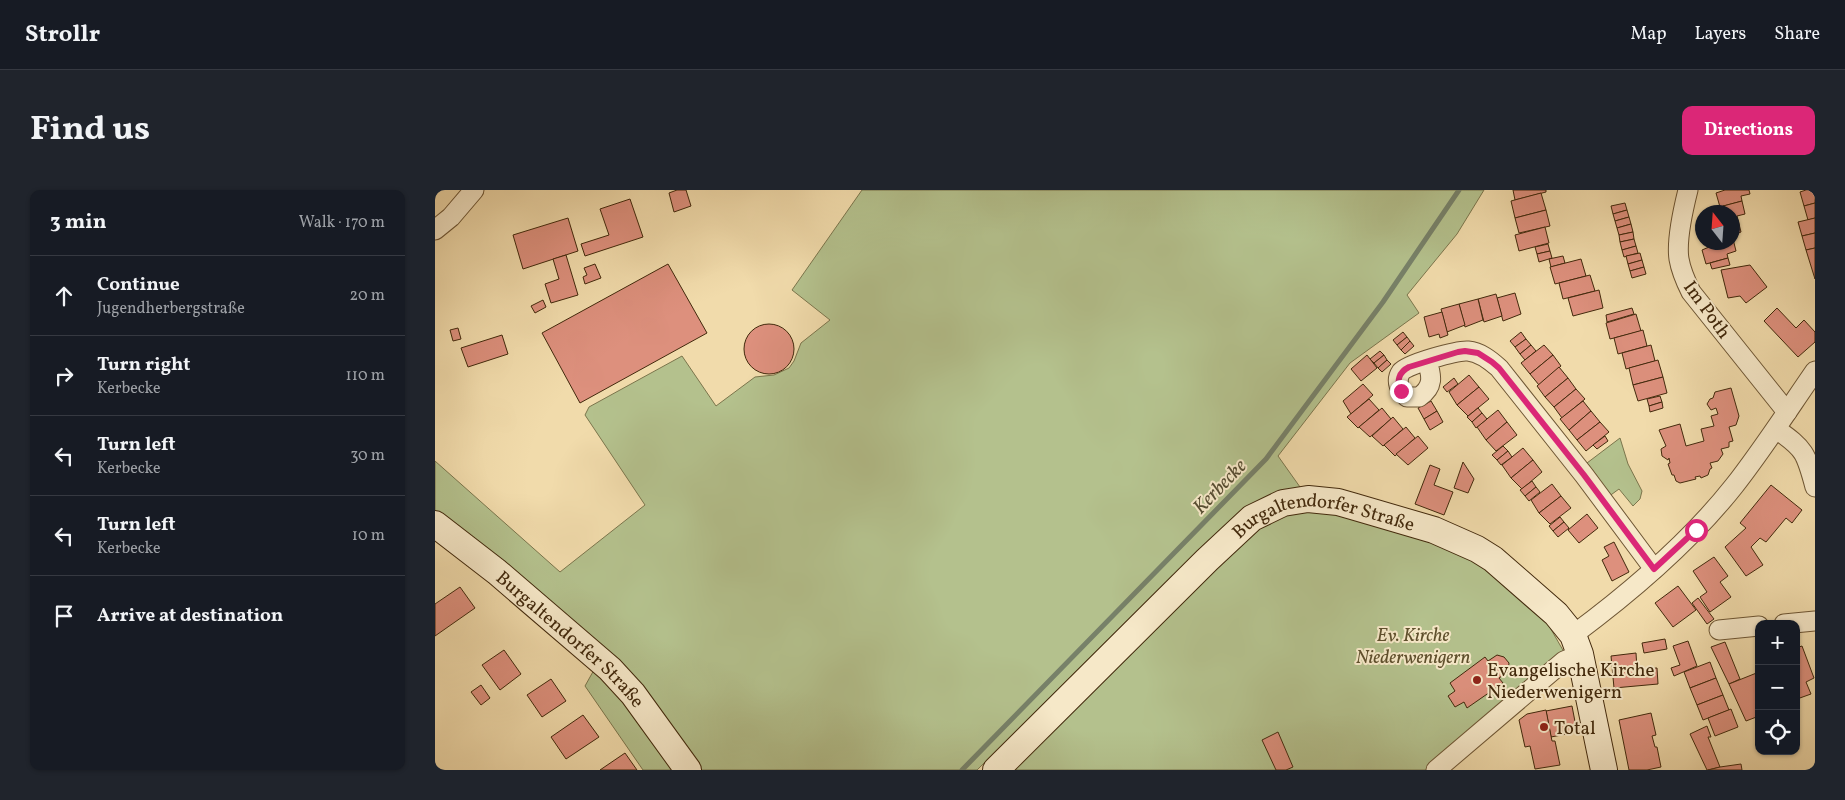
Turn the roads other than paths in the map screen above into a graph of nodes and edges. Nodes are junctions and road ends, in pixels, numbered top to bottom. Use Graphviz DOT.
graph roads {
  1 [pos="474,190"];
  2 [pos="1688,190"];
  3 [pos="435,230"];
  4 [pos="1427,361"];
  5 [pos="1815,371"];
  6 [pos="1787,412"];
  7 [pos="1775,430"];
  8 [pos="1815,487"];
  9 [pos="435,524"];
  10 [pos="1654,569"];
  11 [pos="1815,621"];
  12 [pos="1800,622"];
  13 [pos="1755,626"];
  14 [pos="1719,630"];
  15 [pos="1576,644"];
  16 [pos="688,770"];
  17 [pos="996,770"];
  18 [pos="1436,770"];
  19 [pos="1604,770"];
  1 -- 3 [label="street"];
  2 -- 6 [label="street, Im Poth"];
  4 -- 10 [label="street"];
  5 -- 6 [label="street"];
  6 -- 7 [label="street"];
  7 -- 8 [label="street"];
  7 -- 10 [label="street"];
  9 -- 16 [label="main road, Burgaltendorfer Straße"];
  10 -- 15 [label="street"];
  11 -- 12 [label="street"];
  13 -- 14 [label="street"];
  15 -- 17 [label="main road, Burgaltendorfer Straße"];
  15 -- 18 [label="street"];
  15 -- 19 [label="main road, Burgaltendorfer Straße"];
}
